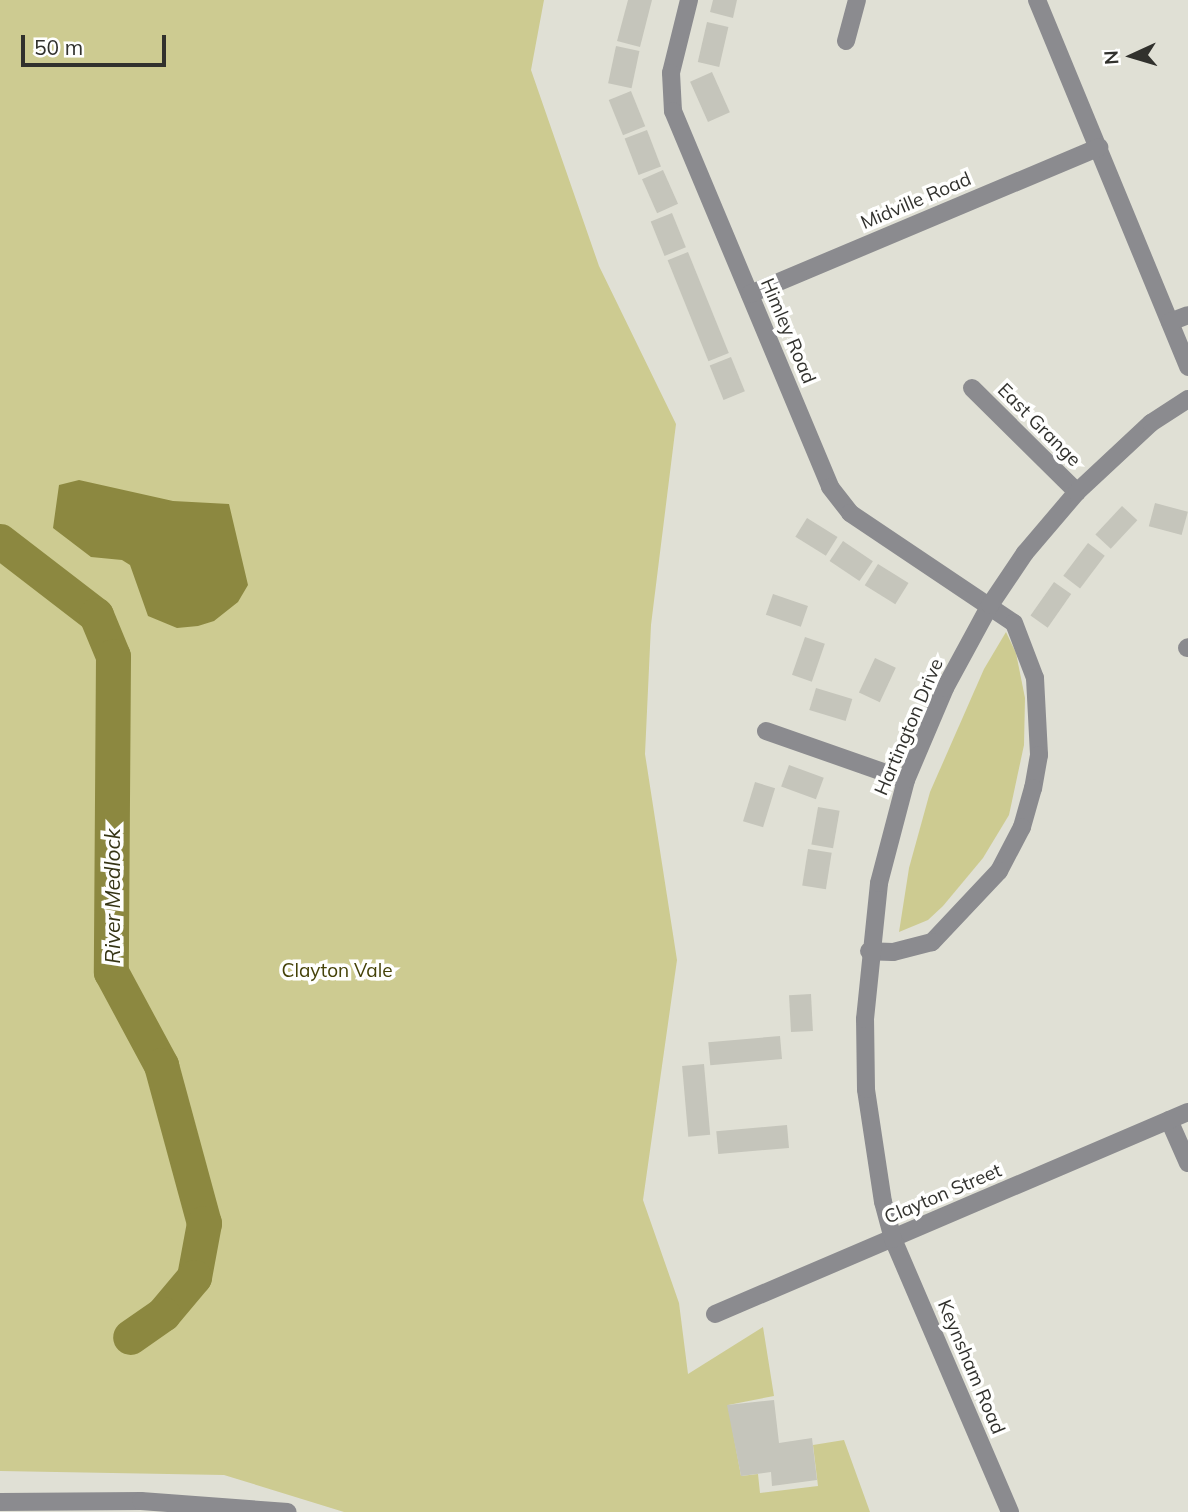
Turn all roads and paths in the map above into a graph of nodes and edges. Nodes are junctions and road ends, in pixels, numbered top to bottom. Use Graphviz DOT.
graph roads {
  1 [pos="689,0"];
  2 [pos="857,0"];
  3 [pos="1037,0"];
  4 [pos="846,41"];
  5 [pos="1099,147"];
  6 [pos="750,293"];
  7 [pos="1188,315"];
  8 [pos="1170,322"];
  9 [pos="1188,367"];
  10 [pos="972,388"];
  11 [pos="1188,399"];
  12 [pos="1077,492"];
  13 [pos="990,605"];
  14 [pos="766,731"];
  15 [pos="906,780"];
  16 [pos="869,951"];
  17 [pos="1188,1112"];
  18 [pos="1169,1120"];
  19 [pos="1188,1163"];
  20 [pos="893,1239"];
  21 [pos="715,1314"];
  22 [pos="0,1502"];
  23 [pos="288,1512"];
  24 [pos="1010,1512"];
  1 -- 6 [label="street, Himley Road"];
  2 -- 4 [label="street"];
  3 -- 5 [label="street"];
  5 -- 6 [label="street, Midville Road"];
  5 -- 8 [label="street"];
  6 -- 13 [label="street, Himley Road"];
  7 -- 8 [label="street"];
  8 -- 9 [label="street"];
  10 -- 12 [label="street, East Grange"];
  11 -- 12 [label="street, Hartington Drive"];
  12 -- 13 [label="street, Hartington Drive"];
  13 -- 15 [label="street, Hartington Drive"];
  13 -- 16 [label="street, Himley Road"];
  14 -- 15 [label="street"];
  15 -- 16 [label="street, Hartington Drive"];
  16 -- 20 [label="street, Hartington Drive"];
  17 -- 18 [label="street, Clayton Street"];
  18 -- 19 [label="street"];
  18 -- 20 [label="street, Clayton Street"];
  20 -- 21 [label="street, Clayton Street"];
  20 -- 24 [label="street, Keynsham Road"];
  22 -- 23 [label="street"];
}
